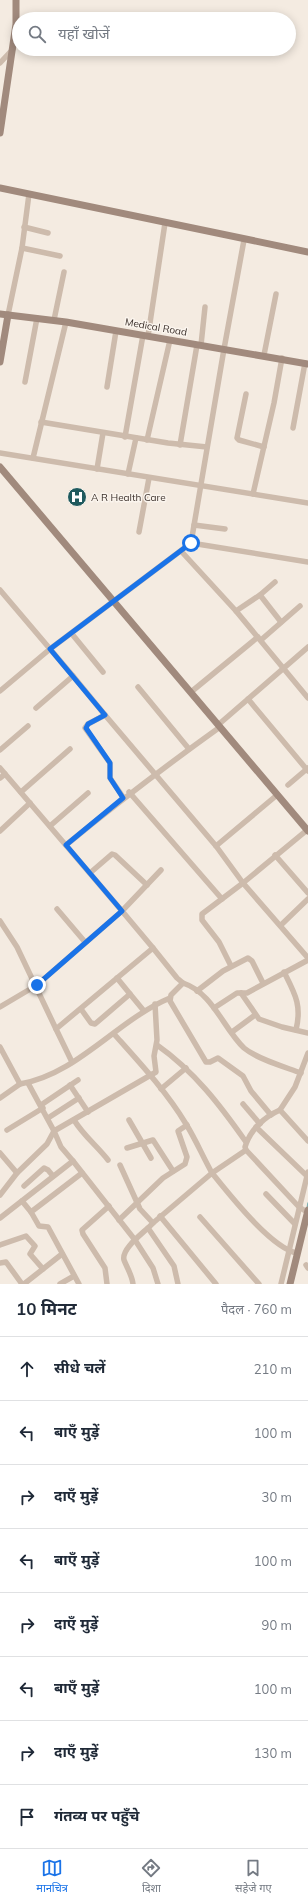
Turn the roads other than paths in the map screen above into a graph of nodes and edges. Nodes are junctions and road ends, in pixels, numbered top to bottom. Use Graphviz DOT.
graph roads {
  1 [pos="16,0"];
  2 [pos="16,12"];
  3 [pos="12,49"];
  4 [pos="12,55"];
  5 [pos="0,62"];
  6 [pos="0,134"];
  7 [pos="0,188"];
  8 [pos="29,194"];
  9 [pos="165,223"];
  10 [pos="24,227"];
  11 [pos="48,233"];
  12 [pos="244,240"];
  13 [pos="22,248"];
  14 [pos="308,252"];
  15 [pos="60,256"];
  16 [pos="64,272"];
  17 [pos="276,294"];
  18 [pos="205,307"];
  19 [pos="0,314"];
  20 [pos="8,315"];
  21 [pos="37,318"];
  22 [pos="54,320"];
  23 [pos="66,322"];
  24 [pos="116,331"];
  25 [pos="145,336"];
  26 [pos="170,340"];
  27 [pos="199,345"];
  28 [pos="224,349"];
  29 [pos="264,355"];
  30 [pos="282,358"];
  31 [pos="0,362"];
  32 [pos="306,364"];
  33 [pos="25,382"];
  34 [pos="107,387"];
  35 [pos="246,394"];
  36 [pos="41,422"];
  37 [pos="293,428"];
  38 [pos="103,433"];
  39 [pos="125,437"];
  40 [pos="136,438"];
  41 [pos="147,440"];
  42 [pos="180,444"];
  43 [pos="208,447"];
  44 [pos="264,447"];
  45 [pos="0,453"];
  46 [pos="33,458"];
  47 [pos="0,467"];
  48 [pos="97,469"];
  49 [pos="128,474"];
  50 [pos="149,478"];
  51 [pos="201,485"];
  52 [pos="253,494"];
  53 [pos="308,502"];
  54 [pos="194,525"];
  55 [pos="225,529"];
  56 [pos="139,532"];
  57 [pos="191,543"];
  58 [pos="181,551"];
  59 [pos="308,562"];
  60 [pos="275,582"];
  61 [pos="0,590"];
  62 [pos="260,595"];
  63 [pos="114,602"];
  64 [pos="300,606"];
  65 [pos="236,611"];
  66 [pos="281,622"];
  67 [pos="72,634"];
  68 [pos="259,639"];
  69 [pos="308,647"];
  70 [pos="50,649"];
  71 [pos="283,668"];
  72 [pos="104,672"];
  73 [pos="73,676"];
  74 [pos="138,687"];
  75 [pos="0,691"];
  76 [pos="190,692"];
  77 [pos="308,698"];
  78 [pos="248,699"];
  79 [pos="36,708"];
  80 [pos="105,715"];
  81 [pos="28,726"];
  82 [pos="219,726"];
  83 [pos="70,749"];
  84 [pos="189,749"];
  85 [pos="0,750"];
  86 [pos="0,768"];
  87 [pos="307,770"];
  88 [pos="2,776"];
  89 [pos="156,776"];
  90 [pos="288,785"];
  91 [pos="21,792"];
  92 [pos="129,792"];
  93 [pos="88,793"];
  94 [pos="278,795"];
  95 [pos="123,798"];
  96 [pos="30,803"];
  97 [pos="50,826"];
  98 [pos="307,830"];
  99 [pos="0,831"];
  100 [pos="66,845"];
  101 [pos="216,846"];
  102 [pos="275,855"];
  103 [pos="162,870"];
  104 [pos="90,873"];
  105 [pos="243,883"];
  106 [pos="147,886"];
  107 [pos="308,893"];
  108 [pos="222,899"];
  109 [pos="308,899"];
  110 [pos="57,909"];
  111 [pos="122,911"];
  112 [pos="0,921"];
  113 [pos="281,925"];
  114 [pos="85,942"];
  115 [pos="153,948"];
  116 [pos="308,959"];
  117 [pos="231,966"];
  118 [pos="284,972"];
  119 [pos="117,978"];
  120 [pos="183,983"];
  121 [pos="263,983"];
  122 [pos="37,985"];
  123 [pos="197,991"];
  124 [pos="242,992"];
  125 [pos="130,994"];
  126 [pos="170,998"];
  127 [pos="156,1004"];
  128 [pos="0,1007"];
  129 [pos="214,1008"];
  130 [pos="81,1009"];
  131 [pos="144,1011"];
  132 [pos="255,1015"];
  133 [pos="56,1029"];
  134 [pos="296,1030"];
  135 [pos="232,1032"];
  136 [pos="308,1033"];
  137 [pos="114,1034"];
  138 [pos="156,1045"];
  139 [pos="0,1047"];
  140 [pos="308,1053"];
  141 [pos="72,1062"];
  142 [pos="186,1068"];
  143 [pos="301,1073"];
  144 [pos="152,1076"];
  145 [pos="78,1080"];
  146 [pos="28,1083"];
  147 [pos="20,1084"];
  148 [pos="70,1085"];
  149 [pos="162,1089"];
  150 [pos="0,1098"];
  151 [pos="79,1098"];
  152 [pos="243,1104"];
  153 [pos="42,1107"];
  154 [pos="280,1110"];
  155 [pos="88,1112"];
  156 [pos="271,1115"];
  157 [pos="48,1118"];
  158 [pos="74,1120"];
  159 [pos="129,1120"];
  160 [pos="187,1125"];
  161 [pos="258,1125"];
  162 [pos="7,1130"];
  163 [pos="54,1131"];
  164 [pos="308,1141"];
  165 [pos="246,1142"];
  166 [pos="142,1143"];
  167 [pos="127,1148"];
  168 [pos="246,1150"];
  169 [pos="1,1156"];
  170 [pos="151,1158"];
  171 [pos="108,1160"];
  172 [pos="72,1161"];
  173 [pos="120,1165"];
  174 [pos="173,1171"];
  175 [pos="17,1173"];
  176 [pos="82,1173"];
  177 [pos="212,1173"];
  178 [pos="308,1174"];
  179 [pos="53,1176"];
  180 [pos="24,1186"];
  181 [pos="266,1194"];
  182 [pos="0,1195"];
  183 [pos="22,1202"];
  184 [pos="137,1202"];
  185 [pos="108,1206"];
  186 [pos="299,1207"];
  187 [pos="308,1211"];
  188 [pos="31,1212"];
  189 [pos="160,1216"];
  190 [pos="200,1216"];
  191 [pos="0,1218"];
  192 [pos="119,1220"];
  193 [pos="153,1223"];
  194 [pos="295,1224"];
  195 [pos="148,1228"];
  196 [pos="135,1240"];
  197 [pos="0,1245"];
  198 [pos="293,1252"];
  199 [pos="62,1254"];
  200 [pos="0,1263"];
  201 [pos="43,1269"];
  202 [pos="74,1276"];
  203 [pos="23,1284"];
  204 [pos="60,1284"];
  205 [pos="79,1284"];
  206 [pos="108,1284"];
  207 [pos="134,1284"];
  208 [pos="158,1284"];
  209 [pos="178,1284"];
  210 [pos="216,1284"];
  211 [pos="259,1284"];
  212 [pos="281,1284"];
  213 [pos="290,1284"];
  1 -- 2 [label="street"];
  3 -- 5 [label="street"];
  4 -- 6 [label="street"];
  7 -- 8 [label="street"];
  8 -- 9 [label="street"];
  8 -- 10 [label="street"];
  9 -- 12 [label="street"];
  9 -- 25 [label="street"];
  10 -- 11 [label="street"];
  10 -- 13 [label="street"];
  12 -- 14 [label="street"];
  12 -- 28 [label="street"];
  13 -- 15 [label="street"];
  13 -- 20 [label="street"];
  16 -- 22 [label="street"];
  17 -- 29 [label="street"];
  18 -- 27 [label="street"];
  19 -- 20 [label="street, Medical Road"];
  20 -- 21 [label="street, Medical Road"];
  20 -- 31 [label="street"];
  21 -- 22 [label="street, Medical Road"];
  21 -- 33 [label="street"];
  22 -- 23 [label="street, Medical Road"];
  23 -- 24 [label="street, Medical Road"];
  23 -- 36 [label="street"];
  24 -- 25 [label="street, Medical Road"];
  24 -- 34 [label="street"];
  25 -- 26 [label="street, Medical Road"];
  25 -- 39 [label="street"];
  26 -- 27 [label="street, Medical Road"];
  26 -- 41 [label="street"];
  27 -- 28 [label="street, Medical Road"];
  27 -- 42 [label="street"];
  28 -- 29 [label="street, Medical Road"];
  28 -- 43 [label="street"];
  29 -- 30 [label="street, Medical Road"];
  30 -- 32 [label="street, Medical Road"];
  30 -- 44 [label="street"];
  32 -- 37 [label="street"];
  35 -- 44 [label="street"];
  36 -- 38 [label="street"];
  36 -- 46 [label="street"];
  38 -- 39 [label="street"];
  38 -- 48 [label="street"];
  39 -- 40 [label="street"];
  40 -- 41 [label="street"];
  40 -- 49 [label="street"];
  41 -- 42 [label="street"];
  42 -- 43 [label="street"];
  43 -- 51 [label="street"];
  44 -- 52 [label="street"];
  45 -- 46 [label="street"];
  46 -- 48 [label="street"];
  47 -- 63 [label="street"];
  48 -- 49 [label="street"];
  49 -- 50 [label="street"];
  50 -- 51 [label="street"];
  50 -- 56 [label="street"];
  51 -- 52 [label="street"];
  51 -- 54 [label="street"];
  52 -- 53 [label="street"];
  54 -- 55 [label="street"];
  54 -- 57 [label="street"];
  57 -- 58 [label="street"];
  57 -- 59 [label="street"];
  58 -- 63 [label="street"];
  58 -- 65 [label="street"];
  60 -- 62 [label="street"];
  61 -- 70 [label="street"];
  62 -- 65 [label="street"];
  62 -- 66 [label="street"];
  63 -- 67 [label="street"];
  63 -- 76 [label="street"];
  64 -- 66 [label="street"];
  65 -- 68 [label="street"];
  66 -- 68 [label="street"];
  67 -- 70 [label="street"];
  67 -- 72 [label="street"];
  68 -- 71 [label="street"];
  68 -- 76 [label="street"];
  69 -- 71 [label="street"];
  70 -- 73 [label="street"];
  70 -- 75 [label="street"];
  71 -- 77 [label="street"];
  71 -- 78 [label="street"];
  73 -- 79 [label="street"];
  73 -- 80 [label="street"];
  74 -- 84 [label="street"];
  76 -- 82 [label="street"];
  78 -- 82 [label="street"];
  78 -- 87 [label="street"];
  80 -- 89 [label="street"];
  80 -- 95 [label="street"];
  81 -- 85 [label="street"];
  82 -- 84 [label="street"];
  82 -- 94 [label="street"];
  83 -- 91 [label="street"];
  84 -- 89 [label="street"];
  86 -- 88 [label="street"];
  87 -- 90 [label="street"];
  88 -- 91 [label="street"];
  89 -- 92 [label="street"];
  89 -- 101 [label="street"];
  91 -- 96 [label="street"];
  92 -- 95 [label="street"];
  92 -- 108 [label="street"];
  93 -- 97 [label="street"];
  94 -- 98 [label="street"];
  94 -- 101 [label="street"];
  95 -- 100 [label="street"];
  96 -- 97 [label="street"];
  96 -- 99 [label="street"];
  97 -- 100 [label="street"];
  98 -- 102 [label="street"];
  100 -- 104 [label="street"];
  101 -- 105 [label="street"];
  102 -- 105 [label="street"];
  102 -- 107 [label="street"];
  103 -- 106 [label="street"];
  104 -- 106 [label="street"];
  104 -- 111 [label="street"];
  105 -- 108 [label="street"];
  105 -- 113 [label="street"];
  106 -- 111 [label="street"];
  108 -- 117 [label="street"];
  109 -- 113 [label="street"];
  110 -- 114 [label="street"];
  111 -- 114 [label="street"];
  111 -- 115 [label="street"];
  112 -- 122 [label="street"];
  113 -- 116 [label="street"];
  114 -- 122 [label="street"];
  115 -- 119 [label="street"];
  115 -- 120 [label="street"];
  116 -- 118 [label="street"];
  117 -- 121 [label="street"];
  117 -- 123 [label="street"];
  118 -- 121 [label="street"];
  118 -- 134 [label="street"];
  119 -- 125 [label="street"];
  119 -- 130 [label="street"];
  120 -- 123 [label="street"];
  120 -- 126 [label="street"];
  121 -- 124 [label="street"];
  122 -- 128 [label="street"];
  122 -- 133 [label="street"];
  123 -- 129 [label="street"];
  124 -- 129 [label="street"];
  124 -- 132 [label="street"];
  125 -- 130 [label="street"];
  125 -- 131 [label="street"];
  126 -- 127 [label="street"];
  126 -- 156 [label="street"];
  127 -- 131 [label="street"];
  127 -- 138 [label="street"];
  129 -- 135 [label="street"];
  130 -- 133 [label="street"];
  131 -- 137 [label="street"];
  132 -- 134 [label="street"];
  132 -- 135 [label="street"];
  133 -- 141 [label="street"];
  134 -- 136 [label="street"];
  135 -- 143 [label="street"];
  137 -- 141 [label="street"];
  137 -- 144 [label="street"];
  138 -- 142 [label="street"];
  138 -- 144 [label="street"];
  139 -- 147 [label="street"];
  140 -- 143 [label="street"];
  141 -- 146 [label="street"];
  142 -- 149 [label="street"];
  142 -- 165 [label="street"];
  143 -- 154 [label="street"];
  144 -- 149 [label="street"];
  144 -- 155 [label="street"];
  145 -- 148 [label="street"];
  146 -- 147 [label="street"];
  146 -- 153 [label="street"];
  147 -- 150 [label="street"];
  148 -- 151 [label="street"];
  148 -- 153 [label="street"];
  149 -- 160 [label="street"];
  151 -- 155 [label="street"];
  151 -- 157 [label="street"];
  152 -- 161 [label="street"];
  153 -- 157 [label="street"];
  153 -- 162 [label="street"];
  154 -- 156 [label="street"];
  154 -- 164 [label="street"];
  155 -- 158 [label="street"];
  156 -- 161 [label="street"];
  157 -- 163 [label="street"];
  158 -- 163 [label="street"];
  158 -- 171 [label="street"];
  159 -- 166 [label="street"];
  160 -- 174 [label="street"];
  160 -- 177 [label="street"];
  161 -- 165 [label="street"];
  161 -- 178 [label="street"];
  163 -- 172 [label="street"];
  163 -- 175 [label="street"];
  165 -- 168 [label="street"];
  166 -- 167 [label="street"];
  166 -- 170 [label="street"];
  166 -- 174 [label="street"];
  168 -- 177 [label="street"];
  168 -- 186 [label="street"];
  169 -- 175 [label="street"];
  172 -- 176 [label="street"];
  172 -- 179 [label="street"];
  173 -- 184 [label="street"];
  174 -- 184 [label="street"];
  175 -- 182 [label="street"];
  176 -- 185 [label="street"];
  176 -- 188 [label="street"];
  177 -- 189 [label="street"];
  177 -- 198 [label="street"];
  178 -- 186 [label="street"];
  179 -- 180 [label="street"];
  179 -- 183 [label="street"];
  181 -- 194 [label="street"];
  183 -- 188 [label="street"];
  183 -- 191 [label="street"];
  184 -- 192 [label="street"];
  184 -- 193 [label="street"];
  185 -- 192 [label="street"];
  185 -- 206 [label="street"];
  186 -- 187 [label="street"];
  186 -- 194 [label="street"];
  187 -- 198 [label="street"];
  188 -- 199 [label="street"];
  189 -- 193 [label="street"];
  189 -- 210 [label="street"];
  190 -- 211 [label="street"];
  192 -- 196 [label="street"];
  193 -- 195 [label="street"];
  194 -- 198 [label="street"];
  195 -- 196 [label="street"];
  195 -- 209 [label="street"];
  196 -- 207 [label="street"];
  196 -- 208 [label="street"];
  197 -- 201 [label="street"];
  198 -- 212 [label="street"];
  198 -- 213 [label="street"];
  199 -- 201 [label="street"];
  199 -- 202 [label="street"];
  200 -- 203 [label="street"];
  201 -- 203 [label="street"];
  202 -- 204 [label="street"];
  202 -- 205 [label="street"];
}
